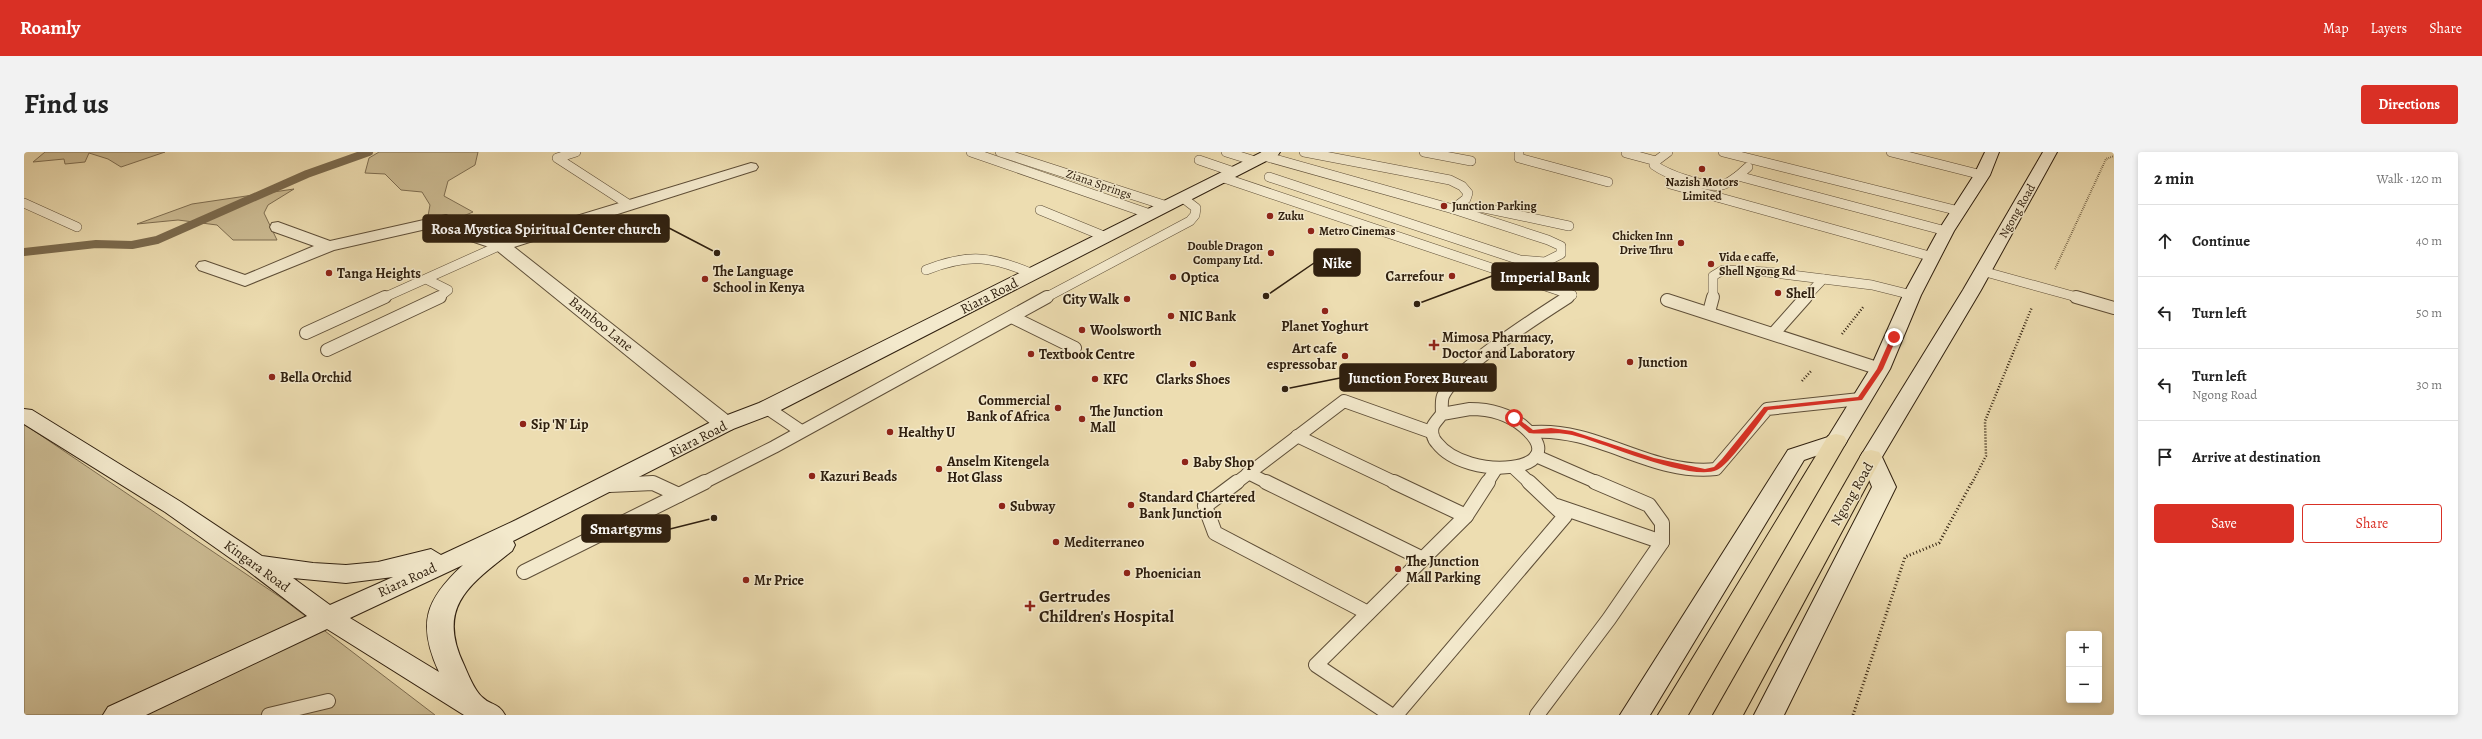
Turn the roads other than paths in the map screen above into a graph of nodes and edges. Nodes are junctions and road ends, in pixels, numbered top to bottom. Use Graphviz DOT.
graph roads {
  1 [pos="576,152"];
  2 [pos="971,152"];
  3 [pos="1000,152"];
  4 [pos="1226,152"];
  5 [pos="1304,152"];
  6 [pos="1349,152"];
  7 [pos="1424,152"];
  8 [pos="1518,152"];
  9 [pos="1668,152"];
  10 [pos="1724,152"];
  11 [pos="1891,152"];
  12 [pos="1992,152"];
  13 [pos="2050,152"];
  14 [pos="1626,153"];
  15 [pos="1264,156"];
  16 [pos="1342,159"];
  17 [pos="1198,160"];
  18 [pos="1656,160"];
  19 [pos="1471,161"];
  20 [pos="752,167"];
  21 [pos="1748,167"];
  22 [pos="1328,174"];
  23 [pos="1229,175"];
  24 [pos="1982,175"];
  25 [pos="1738,176"];
  26 [pos="1269,177"];
  27 [pos="1608,182"];
  28 [pos="1670,184"];
  29 [pos="1306,189"];
  30 [pos="24,203"];
  31 [pos="628,204"];
  32 [pos="1166,206"];
  33 [pos="1453,209"];
  34 [pos="1040,210"];
  35 [pos="1958,211"];
  36 [pos="1569,226"];
  37 [pos="77,227"];
  38 [pos="278,227"];
  39 [pos="1946,231"];
  40 [pos="1106,237"];
  41 [pos="501,245"];
  42 [pos="329,246"];
  43 [pos="1933,257"];
  44 [pos="206,266"];
  45 [pos="926,270"];
  46 [pos="1982,271"];
  47 [pos="1034,274"];
  48 [pos="1823,279"];
  49 [pos="428,280"];
  50 [pos="1912,295"];
  51 [pos="1667,300"];
  52 [pos="2114,308"];
  53 [pos="1709,312"];
  54 [pos="1012,317"];
  55 [pos="306,333"];
  56 [pos="1774,334"];
  57 [pos="1075,348"];
  58 [pos="326,350"];
  59 [pos="1880,369"];
  60 [pos="1860,399"];
  61 [pos="766,408"];
  62 [pos="1442,414"];
  63 [pos="24,415"];
  64 [pos="725,424"];
  65 [pos="801,431"];
  66 [pos="1431,432"];
  67 [pos="1532,432"];
  68 [pos="1297,436"];
  69 [pos="1836,441"];
  70 [pos="1536,456"];
  71 [pos="1871,457"];
  72 [pos="1514,468"];
  73 [pos="1496,469"];
  74 [pos="1248,473"];
  75 [pos="608,485"];
  76 [pos="680,495"];
  77 [pos="1552,504"];
  78 [pos="1466,516"];
  79 [pos="534,522"];
  80 [pos="495,540"];
  81 [pos="1662,542"];
  82 [pos="1423,559"];
  83 [pos="256,564"];
  84 [pos="524,572"];
  85 [pos="1368,613"];
  86 [pos="327,617"];
  87 [pos="1553,694"];
  88 [pos="328,701"];
  89 [pos="481,710"];
  90 [pos="118,715"];
  91 [pos="269,715"];
  92 [pos="1391,715"];
  93 [pos="1396,715"];
  94 [pos="1537,715"];
  95 [pos="1544,715"];
  96 [pos="1635,715"];
  97 [pos="1673,715"];
  98 [pos="1728,715"];
  99 [pos="1769,715"];
  1 -- 31 [label="lane"];
  2 -- 32 [label="lane, Ziana Springs"];
  3 -- 32 [label="lane"];
  4 -- 15 [label="lane"];
  5 -- 16 [label="lane"];
  6 -- 16 [label="lane"];
  7 -- 19 [label="lane"];
  8 -- 27 [label="lane"];
  9 -- 18 [label="lane"];
  10 -- 35 [label="lane"];
  11 -- 24 [label="lane"];
  12 -- 24 [label="main road"];
  13 -- 46 [label="main road, Ngong Road"];
  14 -- 18 [label="lane"];
  15 -- 22 [label="lane"];
  15 -- 23 [label="main road, Riara Road"];
  16 -- 22 [label="lane"];
  16 -- 33 [label="lane"];
  17 -- 23 [label="lane"];
  18 -- 25 [label="lane"];
  20 -- 31 [label="main road"];
  21 -- 25 [label="lane"];
  22 -- 29 [label="lane"];
  22 -- 33 [label="lane"];
  23 -- 32 [label="main road, Riara Road"];
  23 -- 62 [label="lane"];
  24 -- 35 [label="main road"];
  25 -- 39 [label="lane"];
  26 -- 29 [label="lane"];
  28 -- 43 [label="lane"];
  29 -- 33 [label="lane"];
  30 -- 37 [label="lane"];
  31 -- 41 [label="main road"];
  32 -- 40 [label="main road, Riara Road"];
  32 -- 54 [label="lane"];
  33 -- 36 [label="lane"];
  34 -- 40 [label="lane"];
  35 -- 39 [label="main road"];
  38 -- 42 [label="main road"];
  39 -- 43 [label="main road"];
  40 -- 47 [label="main road, Riara Road"];
  41 -- 42 [label="main road, Bamboo Lane"];
  41 -- 49 [label="lane"];
  41 -- 64 [label="main road, Bamboo Lane"];
  42 -- 44 [label="main road"];
  43 -- 50 [label="main road"];
  45 -- 47 [label="lane"];
  46 -- 52 [label="lane"];
  46 -- 71 [label="main road, Ngong Road"];
  47 -- 61 [label="main road, Riara Road"];
  48 -- 50 [label="lane"];
  48 -- 53 [label="lane"];
  48 -- 56 [label="lane"];
  49 -- 55 [label="lane"];
  49 -- 58 [label="lane"];
  50 -- 59 [label="main road"];
  51 -- 53 [label="lane"];
  53 -- 56 [label="lane"];
  54 -- 57 [label="lane"];
  54 -- 65 [label="lane"];
  56 -- 59 [label="lane"];
  59 -- 60 [label="main road"];
  60 -- 67 [label="lane"];
  60 -- 69 [label="main road"];
  61 -- 64 [label="main road, Riara Road"];
  61 -- 65 [label="lane"];
  62 -- 66 [label="lane"];
  62 -- 67 [label="lane"];
  63 -- 83 [label="main road, Kingara Road"];
  64 -- 75 [label="main road, Riara Road"];
  65 -- 76 [label="lane"];
  66 -- 68 [label="lane"];
  66 -- 73 [label="lane"];
  67 -- 70 [label="lane"];
  68 -- 74 [label="lane"];
  68 -- 78 [label="lane"];
  69 -- 96 [label="main road"];
  69 -- 97 [label="main road"];
  70 -- 72 [label="lane"];
  70 -- 81 [label="lane"];
  71 -- 98 [label="main road, Ngong Road"];
  71 -- 99 [label="main road, Ngong Road"];
  72 -- 73 [label="lane"];
  72 -- 77 [label="lane"];
  73 -- 78 [label="lane"];
  74 -- 82 [label="lane"];
  74 -- 85 [label="lane"];
  75 -- 76 [label="lane"];
  75 -- 79 [label="main road, Riara Road"];
  76 -- 84 [label="lane"];
  77 -- 81 [label="lane"];
  77 -- 93 [label="lane"];
  78 -- 82 [label="lane"];
  79 -- 80 [label="main road, Riara Road"];
  79 -- 89 [label="main road"];
  80 -- 83 [label="main road"];
  80 -- 86 [label="main road, Riara Road"];
  81 -- 87 [label="lane"];
  82 -- 85 [label="lane"];
  83 -- 86 [label="main road, Kingara Road"];
  85 -- 92 [label="lane"];
  86 -- 89 [label="main road, Kingara Road"];
  86 -- 90 [label="main road, Riara Road"];
  87 -- 94 [label="lane"];
  87 -- 95 [label="lane"];
  88 -- 91 [label="lane"];
}
